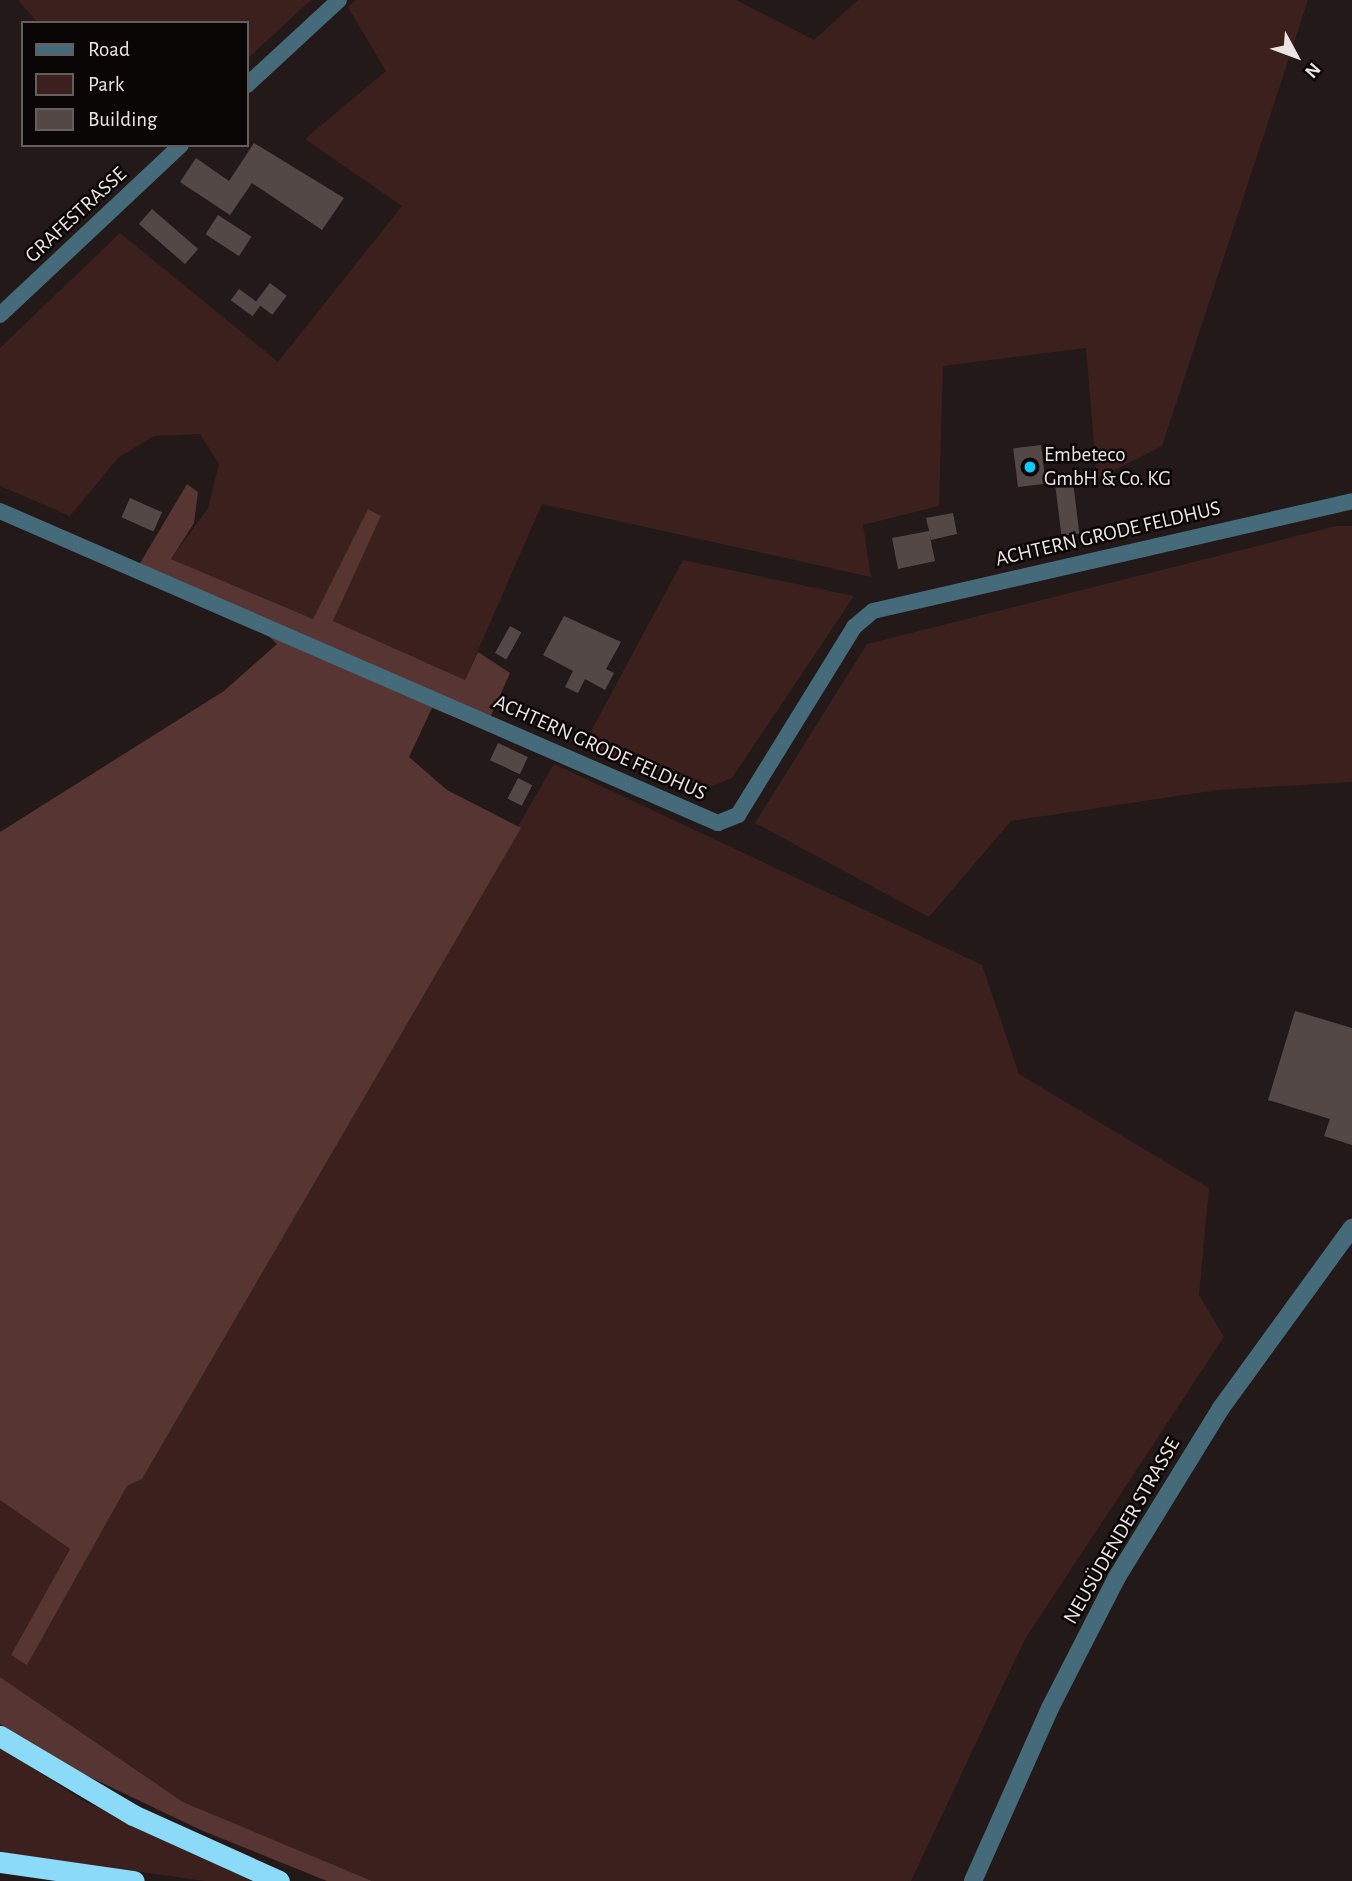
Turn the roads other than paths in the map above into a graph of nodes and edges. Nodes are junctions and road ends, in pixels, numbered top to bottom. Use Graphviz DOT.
graph roads {
  1 [pos="339,0"];
  2 [pos="248,84"];
  3 [pos="179,147"];
  4 [pos="0,315"];
  5 [pos="1352,501"];
  6 [pos="0,511"];
  7 [pos="1352,1228"];
  8 [pos="0,1736"];
  9 [pos="0,1862"];
  10 [pos="134,1881"];
  11 [pos="279,1881"];
  12 [pos="973,1881"];
  1 -- 2 [label="street"];
  3 -- 4 [label="street, GRAFESTRASSE"];
  5 -- 6 [label="street, ACHTERN GRODE FELDHUS"];
  7 -- 12 [label="street, NEUSÜDENDER STRASSE"];
  8 -- 11 [label="highway"];
  9 -- 10 [label="highway"];
}
